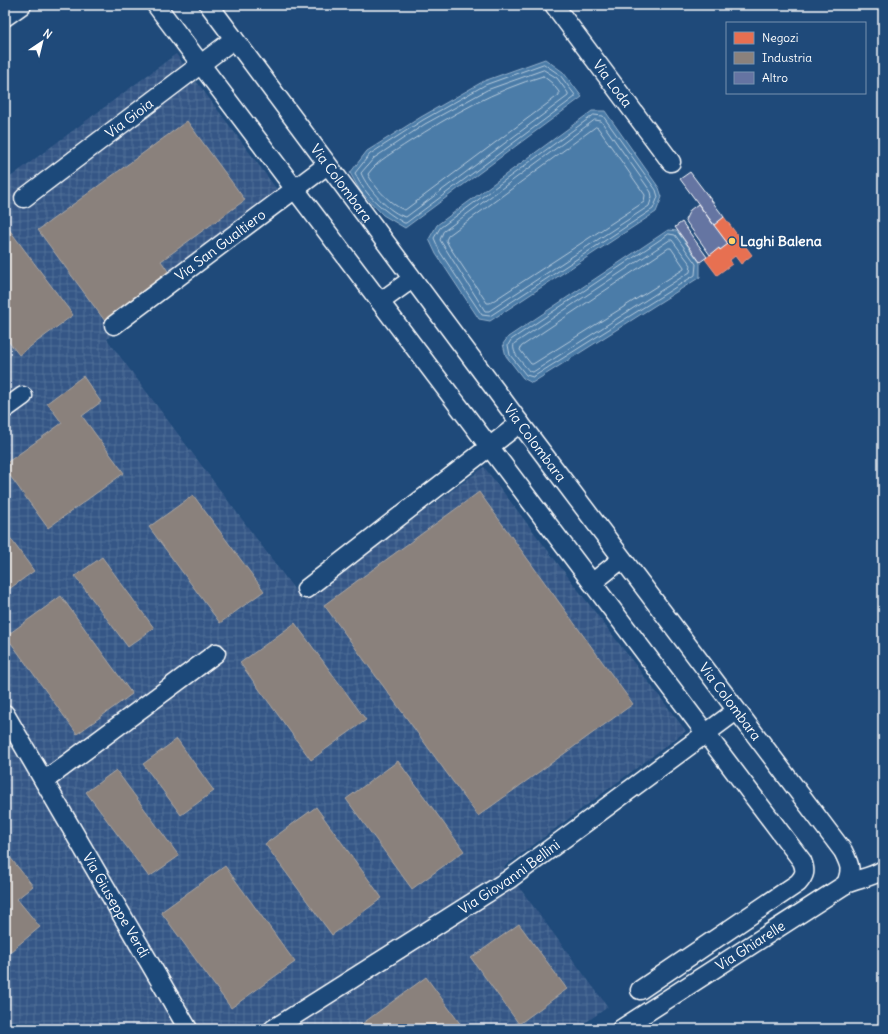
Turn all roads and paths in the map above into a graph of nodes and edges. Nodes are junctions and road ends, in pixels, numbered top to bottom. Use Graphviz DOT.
graph roads {
  1 [pos="22,5"];
  2 [pos="156,5"];
  3 [pos="209,5"];
  4 [pos="554,5"];
  5 [pos="5,17"];
  6 [pos="234,39"];
  7 [pos="200,64"];
  8 [pos="671,162"];
  9 [pos="327,165"];
  10 [pos="295,189"];
  11 [pos="24,198"];
  12 [pos="412,278"];
  13 [pos="380,302"];
  14 [pos="114,325"];
  15 [pos="23,396"];
  16 [pos="5,409"];
  17 [pos="520,423"];
  18 [pos="489,447"];
  19 [pos="622,559"];
  20 [pos="592,583"];
  21 [pos="306,589"];
  22 [pos="216,653"];
  23 [pos="736,711"];
  24 [pos="5,714"];
  25 [pos="706,734"];
  26 [pos="44,781"];
  27 [pos="883,870"];
  28 [pos="846,884"];
  29 [pos="742,921"];
  30 [pos="756,942"];
  31 [pos="640,990"];
  32 [pos="188,1029"];
  33 [pos="273,1029"];
  34 [pos="621,1029"];
  1 -- 5 [label="street"];
  2 -- 7 [label="street"];
  3 -- 6 [label="street, Via Colombara"];
  4 -- 8 [label="street, Via Loda"];
  6 -- 7 [label="street, Via Gioia"];
  6 -- 9 [label="street, Via Colombara"];
  7 -- 10 [label="street"];
  7 -- 11 [label="street, Via Gioia"];
  9 -- 10 [label="street, Via San Gualtiero"];
  9 -- 12 [label="street, Via Colombara"];
  10 -- 13 [label="street"];
  10 -- 14 [label="street, Via San Gualtiero"];
  12 -- 13 [label="street"];
  12 -- 17 [label="street, Via Colombara"];
  13 -- 18 [label="street"];
  15 -- 16 [label="street"];
  17 -- 18 [label="street"];
  17 -- 19 [label="street, Via Colombara"];
  18 -- 20 [label="street"];
  18 -- 21 [label="street"];
  19 -- 20 [label="street"];
  19 -- 23 [label="street, Via Colombara"];
  20 -- 25 [label="street"];
  22 -- 26 [label="street"];
  23 -- 25 [label="street, Via Giovanni Bellini"];
  23 -- 28 [label="street, Via Colombara"];
  24 -- 26 [label="street, Via Giuseppe Verdi"];
  25 -- 29 [label="street"];
  25 -- 33 [label="street, Via Giovanni Bellini"];
  26 -- 32 [label="street, Via Giuseppe Verdi"];
  27 -- 28 [label="street, Via Ghiarelle"];
  28 -- 30 [label="street, Via Ghiarelle"];
  29 -- 30 [label="street"];
  29 -- 31 [label="street"];
  30 -- 34 [label="street, Via Ghiarelle"];
}
